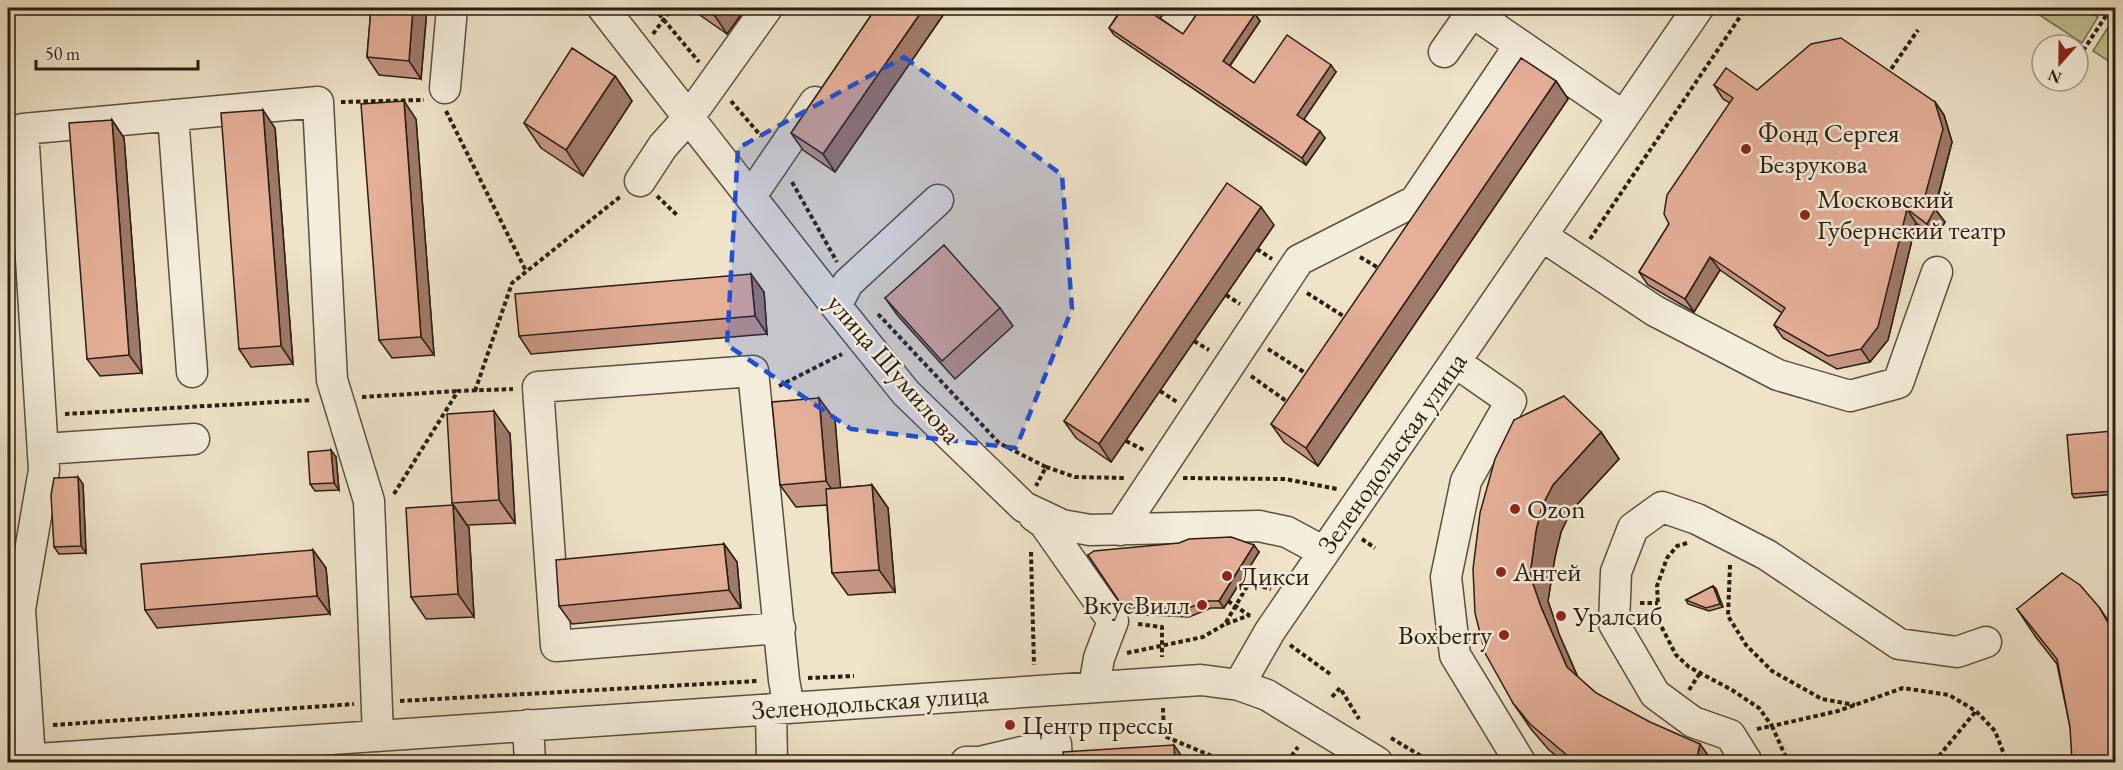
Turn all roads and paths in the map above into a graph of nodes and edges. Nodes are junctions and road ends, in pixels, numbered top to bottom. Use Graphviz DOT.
graph roads {
  1 [pos="452,8"];
  2 [pos="603,8"];
  3 [pos="672,8"];
  4 [pos="767,8"];
  5 [pos="1698,8"];
  6 [pos="1746,8"];
  7 [pos="2108,8"];
  8 [pos="2115,15"];
  9 [pos="1918,30"];
  10 [pos="2090,38"];
  11 [pos="1519,46"];
  12 [pos="639,52"];
  13 [pos="1444,52"];
  14 [pos="1887,76"];
  15 [pos="828,84"];
  16 [pos="439,99"];
  17 [pos="318,102"];
  18 [pos="173,115"];
  19 [pos="689,117"];
  20 [pos="1622,119"];
  21 [pos="15,120"];
  22 [pos="640,181"];
  23 [pos="751,196"];
  24 [pos="938,200"];
  25 [pos="1542,236"];
  26 [pos="1336,241"];
  27 [pos="1576,259"];
  28 [pos="526,271"];
  29 [pos="1937,272"];
  30 [pos="1385,273"];
  31 [pos="1286,280"];
  32 [pos="836,306"];
  33 [pos="1352,322"];
  34 [pos="1249,336"];
  35 [pos="850,350"];
  36 [pos="1231,362"];
  37 [pos="1455,362"];
  38 [pos="192,372"];
  39 [pos="1314,379"];
  40 [pos="538,387"];
  41 [pos="458,391"];
  42 [pos="475,391"];
  43 [pos="756,398"];
  44 [pos="338,399"];
  45 [pos="1294,407"];
  46 [pos="41,416"];
  47 [pos="194,439"];
  48 [pos="43,449"];
  49 [pos="1046,467"];
  50 [pos="1155,478"];
  51 [pos="1341,489"];
  52 [pos="390,500"];
  53 [pos="1034,515"];
  54 [pos="1120,530"];
  55 [pos="1692,542"];
  56 [pos="1324,552"];
  57 [pos="1724,557"];
  58 [pos="1242,579"];
  59 [pos="1250,583"];
  60 [pos="1272,590"];
  61 [pos="1228,601"];
  62 [pos="1236,606"];
  63 [pos="1251,618"];
  64 [pos="1113,621"];
  65 [pos="780,628"];
  66 [pos="1986,642"];
  67 [pos="1289,644"];
  68 [pos="1162,647"];
  69 [pos="16,657"];
  70 [pos="1162,657"];
  71 [pos="1045,664"];
  72 [pos="1034,665"];
  73 [pos="1025,666"];
  74 [pos="1096,672"];
  75 [pos="1330,674"];
  76 [pos="865,675"];
  77 [pos="1239,685"];
  78 [pos="1332,697"];
  79 [pos="781,699"];
  80 [pos="396,700"];
  81 [pos="1854,705"];
  82 [pos="1163,707"];
  83 [pos="1976,711"];
  84 [pos="528,725"];
  85 [pos="1772,726"];
  86 [pos="28,727"];
  87 [pos="378,736"];
  88 [pos="1352,743"];
  89 [pos="1298,747"];
  90 [pos="1381,749"];
  91 [pos="320,751"];
  92 [pos="19,760"];
  93 [pos="530,762"];
  94 [pos="772,762"];
  95 [pos="966,762"];
  96 [pos="1057,762"];
  97 [pos="1226,762"];
  98 [pos="1287,762"];
  99 [pos="1431,762"];
  100 [pos="1520,762"];
  101 [pos="1747,762"];
  102 [pos="1788,762"];
  103 [pos="1934,762"];
  104 [pos="2007,762"];
  1 -- 16 [label="street"];
  2 -- 12 [label="street, улица Шумилова"];
  3 -- 12 [label="path"];
  4 -- 19 [label="street"];
  5 -- 20 [label="street, Зеленодольская улица"];
  6 -- 27 [label="path"];
  7 -- 8 [label="path"];
  7 -- 10 [label="path"];
  9 -- 14 [label="path"];
  11 -- 13 [label="street"];
  11 -- 20 [label="street"];
  11 -- 26 [label="street"];
  12 -- 19 [label="street, улица Шумилова"];
  15 -- 23 [label="street"];
  16 -- 17 [label="path"];
  16 -- 28 [label="path"];
  17 -- 18 [label="street"];
  17 -- 44 [label="street"];
  18 -- 21 [label="street"];
  18 -- 38 [label="street"];
  19 -- 22 [label="street"];
  19 -- 23 [label="street, улица Шумилова"];
  20 -- 25 [label="street, Зеленодольская улица"];
  21 -- 46 [label="street"];
  22 -- 28 [label="path"];
  23 -- 32 [label="street, улица Шумилова"];
  24 -- 32 [label="street"];
  25 -- 27 [label="street"];
  25 -- 37 [label="street, Зеленодольская улица"];
  26 -- 30 [label="path"];
  26 -- 31 [label="street"];
  27 -- 29 [label="street"];
  28 -- 42 [label="path"];
  31 -- 33 [label="path"];
  31 -- 34 [label="street"];
  32 -- 53 [label="street, улица Шумилова"];
  34 -- 36 [label="street"];
  34 -- 39 [label="path"];
  35 -- 43 [label="path"];
  36 -- 45 [label="path"];
  36 -- 50 [label="street"];
  37 -- 56 [label="street, Зеленодольская улица"];
  37 -- 100 [label="street"];
  40 -- 42 [label="path"];
  40 -- 43 [label="street"];
  40 -- 65 [label="street"];
  41 -- 42 [label="path"];
  41 -- 44 [label="path"];
  41 -- 52 [label="path"];
  43 -- 65 [label="street"];
  44 -- 46 [label="path"];
  44 -- 80 [label="street"];
  46 -- 48 [label="street"];
  47 -- 48 [label="street"];
  48 -- 69 [label="street"];
  49 -- 50 [label="path"];
  50 -- 51 [label="path"];
  50 -- 54 [label="street"];
  53 -- 54 [label="street, улица Шумилова"];
  53 -- 64 [label="street"];
  53 -- 72 [label="path"];
  54 -- 56 [label="street, улица Шумилова"];
  55 -- 85 [label="path"];
  56 -- 77 [label="street, Зеленодольская улица"];
  57 -- 81 [label="path"];
  58 -- 59 [label="path"];
  59 -- 60 [label="path"];
  59 -- 62 [label="path"];
  61 -- 62 [label="path"];
  62 -- 63 [label="path"];
  62 -- 68 [label="path"];
  64 -- 68 [label="path"];
  64 -- 74 [label="street"];
  65 -- 79 [label="street"];
  66 -- 101 [label="street"];
  67 -- 75 [label="path"];
  68 -- 70 [label="path"];
  68 -- 74 [label="path"];
  69 -- 86 [label="street"];
  71 -- 72 [label="path"];
  72 -- 73 [label="path"];
  74 -- 77 [label="street, Зеленодольская улица"];
  74 -- 79 [label="street, Зеленодольская улица"];
  76 -- 79 [label="path"];
  77 -- 88 [label="street"];
  78 -- 88 [label="path"];
  79 -- 80 [label="path"];
  79 -- 84 [label="street, Зеленодольская улица"];
  79 -- 94 [label="street"];
  80 -- 86 [label="path"];
  80 -- 87 [label="street"];
  81 -- 83 [label="path"];
  81 -- 85 [label="path"];
  82 -- 97 [label="path"];
  83 -- 103 [label="path"];
  83 -- 104 [label="path"];
  84 -- 87 [label="street, Зеленодольская улица"];
  84 -- 93 [label="street"];
  85 -- 102 [label="path"];
  86 -- 92 [label="street"];
  87 -- 91 [label="street, Зеленодольская улица"];
  88 -- 90 [label="street"];
  89 -- 98 [label="path"];
  90 -- 99 [label="path"];
  91 -- 92 [label="street, Зеленодольская улица"];
  95 -- 96 [label="street"];
}
